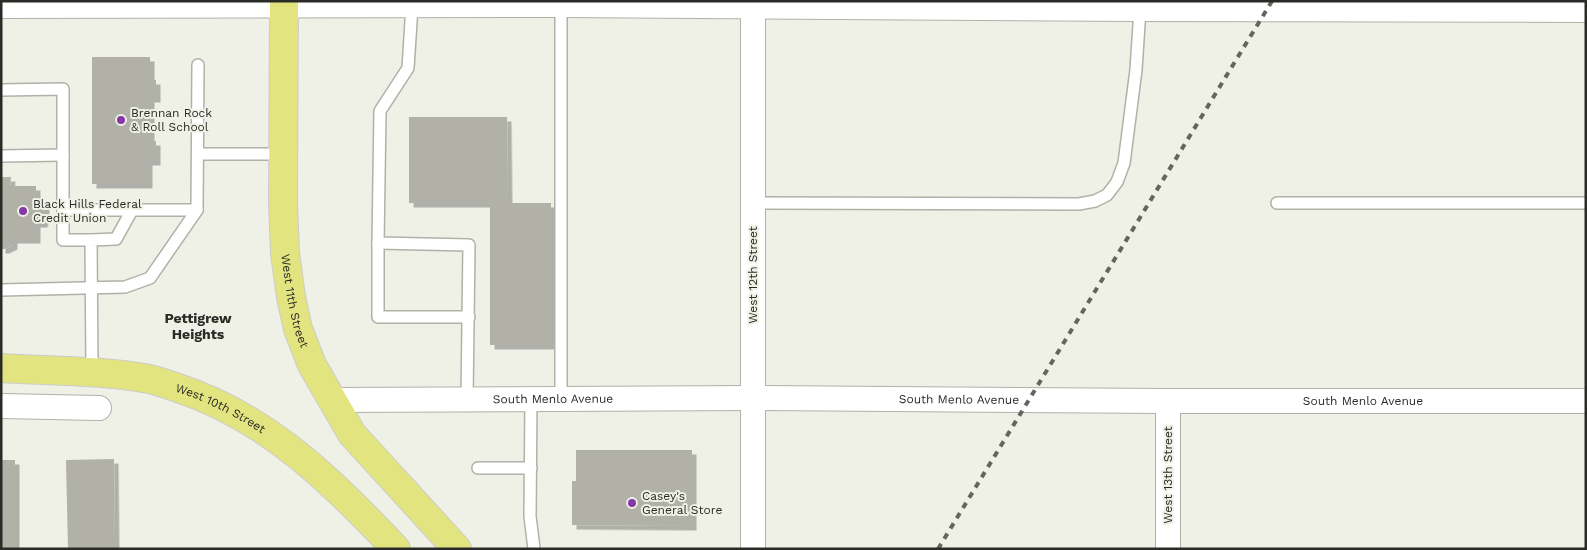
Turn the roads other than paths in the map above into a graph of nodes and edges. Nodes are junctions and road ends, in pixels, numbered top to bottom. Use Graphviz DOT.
graph roads {
  1 [pos="561,3"];
  2 [pos="284,4"];
  3 [pos="753,4"];
  4 [pos="1140,5"];
  5 [pos="1,6"];
  6 [pos="412,6"];
  7 [pos="1586,10"];
  8 [pos="198,65"];
  9 [pos="1,90"];
  10 [pos="198,154"];
  11 [pos="284,154"];
  12 [pos="1,156"];
  13 [pos="63,156"];
  14 [pos="753,203"];
  15 [pos="1277,203"];
  16 [pos="1586,204"];
  17 [pos="63,210"];
  18 [pos="132,210"];
  19 [pos="197,210"];
  20 [pos="91,240"];
  21 [pos="378,243"];
  22 [pos="92,288"];
  23 [pos="1,290"];
  24 [pos="469,317"];
  25 [pos="1,368"];
  26 [pos="92,371"];
  27 [pos="753,398"];
  28 [pos="531,399"];
  29 [pos="561,399"];
  30 [pos="331,400"];
  31 [pos="468,400"];
  32 [pos="1168,401"];
  33 [pos="1586,401"];
  34 [pos="1,406"];
  35 [pos="99,408"];
  36 [pos="478,468"];
  37 [pos="531,468"];
  38 [pos="396,549"];
  39 [pos="457,549"];
  40 [pos="534,549"];
  41 [pos="753,549"];
  42 [pos="1168,549"];
  1 -- 3 [label="street"];
  1 -- 6 [label="street"];
  1 -- 29 [label="lane"];
  2 -- 5 [label="street"];
  2 -- 6 [label="street"];
  2 -- 11 [label="main road, West 11th Street"];
  3 -- 4 [label="street"];
  3 -- 14 [label="street, West 12th Street"];
  4 -- 7 [label="street"];
  4 -- 14 [label="lane"];
  6 -- 21 [label="lane"];
  8 -- 10 [label="lane"];
  9 -- 13 [label="lane"];
  10 -- 11 [label="lane"];
  10 -- 19 [label="lane"];
  11 -- 30 [label="main road, West 11th Street"];
  12 -- 13 [label="lane"];
  13 -- 17 [label="lane"];
  14 -- 27 [label="street, West 12th Street"];
  15 -- 16 [label="lane"];
  17 -- 18 [label="lane"];
  17 -- 20 [label="lane"];
  18 -- 19 [label="lane"];
  18 -- 20 [label="lane"];
  19 -- 22 [label="lane"];
  20 -- 22 [label="lane"];
  21 -- 24 [label="lane"];
  21 -- 24 [label="lane"];
  22 -- 23 [label="lane"];
  22 -- 26 [label="lane"];
  24 -- 31 [label="lane"];
  25 -- 26 [label="main road, West 10th Street"];
  26 -- 38 [label="main road, West 10th Street"];
  27 -- 29 [label="street, South Menlo Avenue"];
  27 -- 32 [label="street, South Menlo Avenue"];
  27 -- 41 [label="street, West 12th Street"];
  28 -- 29 [label="street, South Menlo Avenue"];
  28 -- 31 [label="street, South Menlo Avenue"];
  28 -- 37 [label="lane"];
  30 -- 31 [label="street, South Menlo Avenue"];
  30 -- 39 [label="main road, West 11th Street"];
  32 -- 33 [label="street, South Menlo Avenue"];
  32 -- 42 [label="street, West 13th Street"];
  34 -- 35 [label="street"];
  36 -- 37 [label="lane"];
  37 -- 40 [label="lane"];
}
